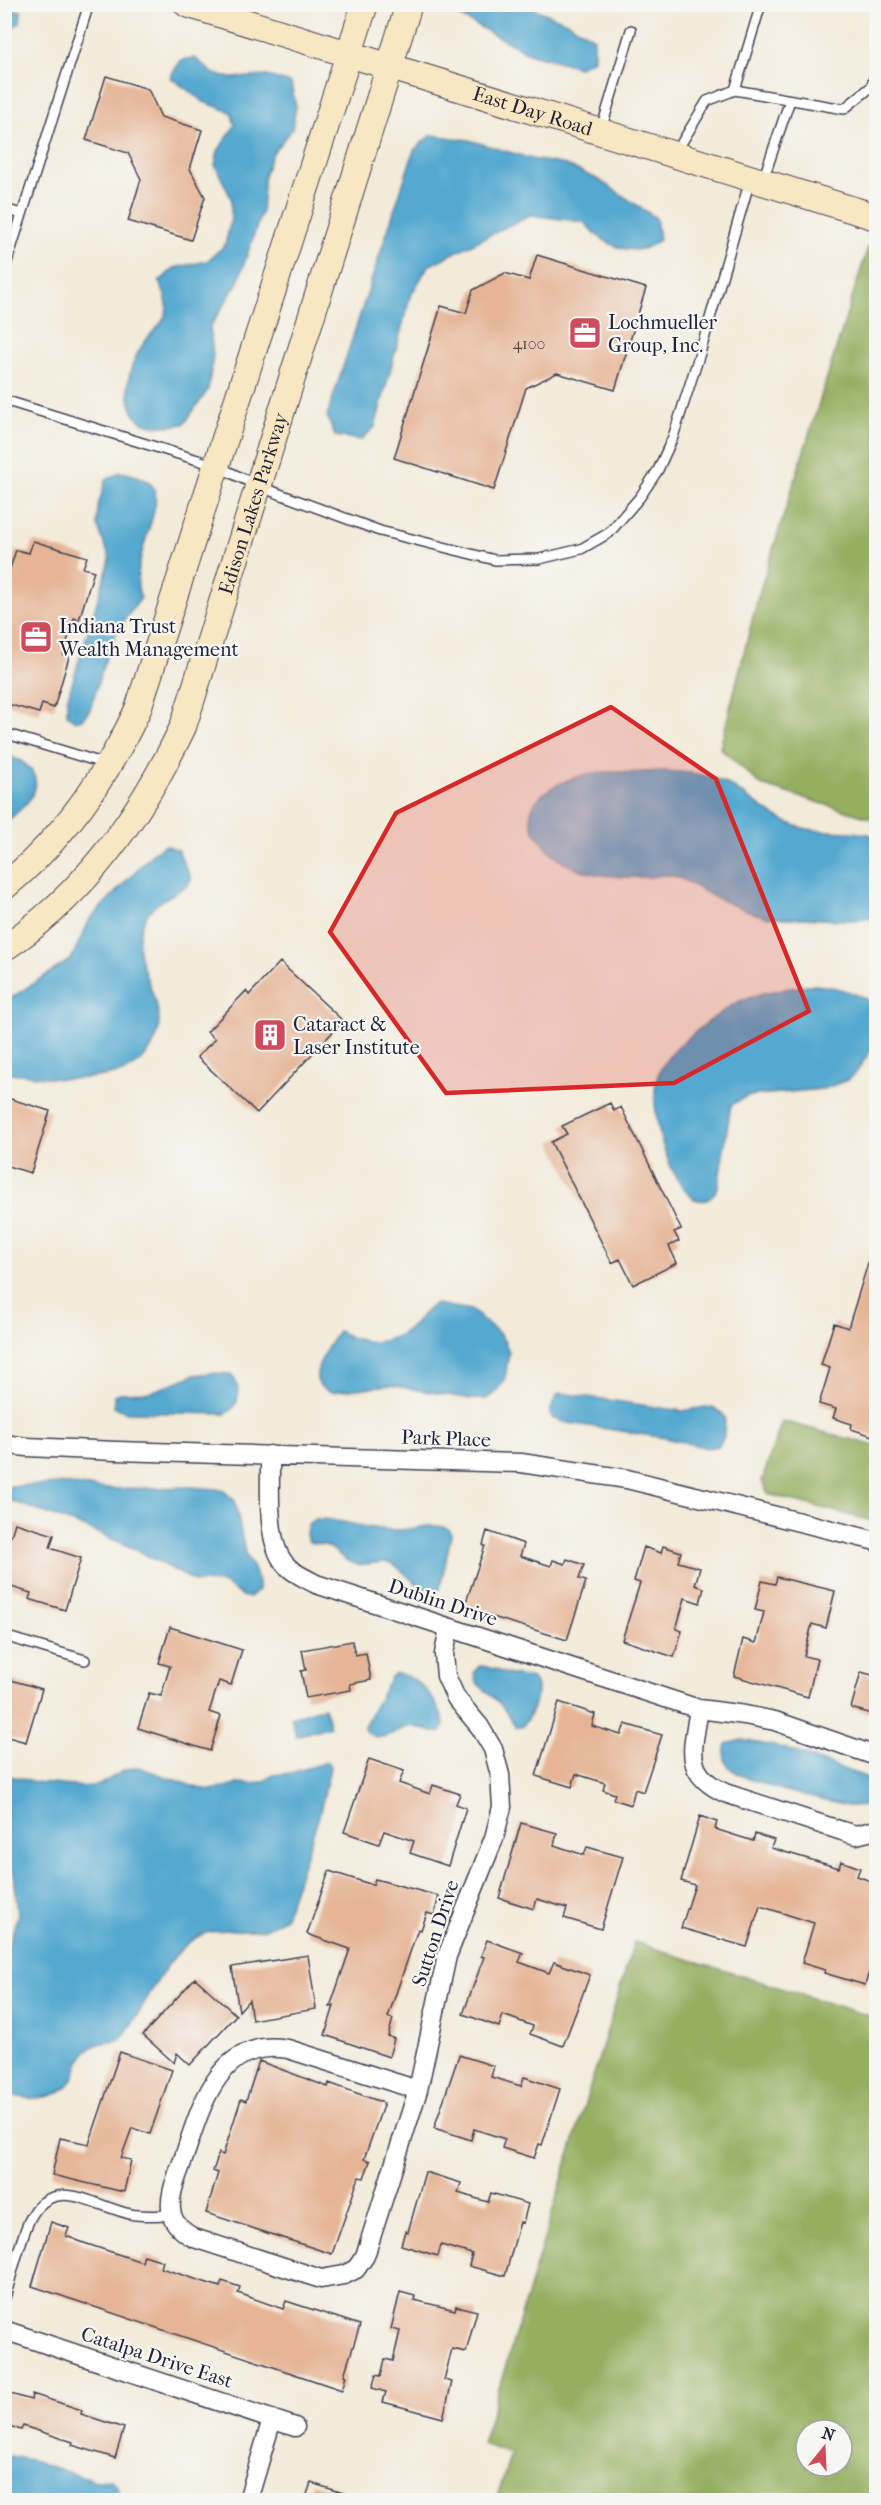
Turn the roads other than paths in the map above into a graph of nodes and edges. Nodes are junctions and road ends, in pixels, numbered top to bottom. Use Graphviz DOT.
graph roads {
  1 [pos="89,4"];
  2 [pos="187,4"];
  3 [pos="365,4"];
  4 [pos="409,4"];
  5 [pos="761,4"];
  6 [pos="631,30"];
  7 [pos="349,55"];
  8 [pos="390,68"];
  9 [pos="876,73"];
  10 [pos="735,90"];
  11 [pos="789,100"];
  12 [pos="600,132"];
  13 [pos="674,154"];
  14 [pos="756,180"];
  15 [pos="4,209"];
  16 [pos="22,214"];
  17 [pos="876,218"];
  18 [pos="4,271"];
  19 [pos="4,400"];
  20 [pos="217,466"];
  21 [pos="258,486"];
  22 [pos="4,733"];
  23 [pos="110,765"];
  24 [pos="4,887"];
  25 [pos="4,948"];
  26 [pos="4,1444"];
  27 [pos="270,1455"];
  28 [pos="876,1541"];
  29 [pos="449,1628"];
  30 [pos="4,1636"];
  31 [pos="86,1660"];
  32 [pos="699,1709"];
  33 [pos="876,1756"];
  34 [pos="876,1830"];
  35 [pos="418,2090"];
  36 [pos="172,2214"];
  37 [pos="4,2301"];
  38 [pos="4,2330"];
  39 [pos="273,2420"];
  40 [pos="295,2427"];
  41 [pos="248,2500"];
  1 -- 16 [label="lane"];
  2 -- 7 [label="street, East Day Road"];
  3 -- 7 [label="street"];
  4 -- 8 [label="street, Edison Lakes Parkway"];
  5 -- 10 [label="lane"];
  6 -- 12 [label="lane"];
  7 -- 8 [label="street, East Day Road"];
  7 -- 20 [label="street"];
  8 -- 12 [label="street, East Day Road"];
  8 -- 21 [label="street, Edison Lakes Parkway"];
  9 -- 11 [label="lane"];
  10 -- 11 [label="lane"];
  10 -- 13 [label="lane"];
  11 -- 14 [label="lane"];
  12 -- 13 [label="street, East Day Road"];
  13 -- 14 [label="street, East Day Road"];
  14 -- 17 [label="street, East Day Road"];
  14 -- 21 [label="lane"];
  15 -- 16 [label="lane"];
  16 -- 18 [label="lane"];
  19 -- 20 [label="lane"];
  20 -- 21 [label="lane"];
  20 -- 23 [label="street"];
  21 -- 25 [label="street, Edison Lakes Parkway"];
  22 -- 23 [label="lane"];
  23 -- 24 [label="street"];
  26 -- 27 [label="street, Park Place"];
  27 -- 28 [label="street, Park Place"];
  27 -- 29 [label="street, Dublin Drive"];
  29 -- 32 [label="street, Dublin Drive"];
  29 -- 35 [label="street, Sutton Drive"];
  30 -- 31 [label="lane"];
  32 -- 33 [label="street, Dublin Drive"];
  32 -- 34 [label="street"];
  35 -- 36 [label="street"];
  35 -- 36 [label="street, Sutton Drive"];
  36 -- 37 [label="lane"];
  38 -- 39 [label="street, Catalpa Drive East"];
  39 -- 40 [label="street, Catalpa Drive East"];
  39 -- 41 [label="street"];
}
